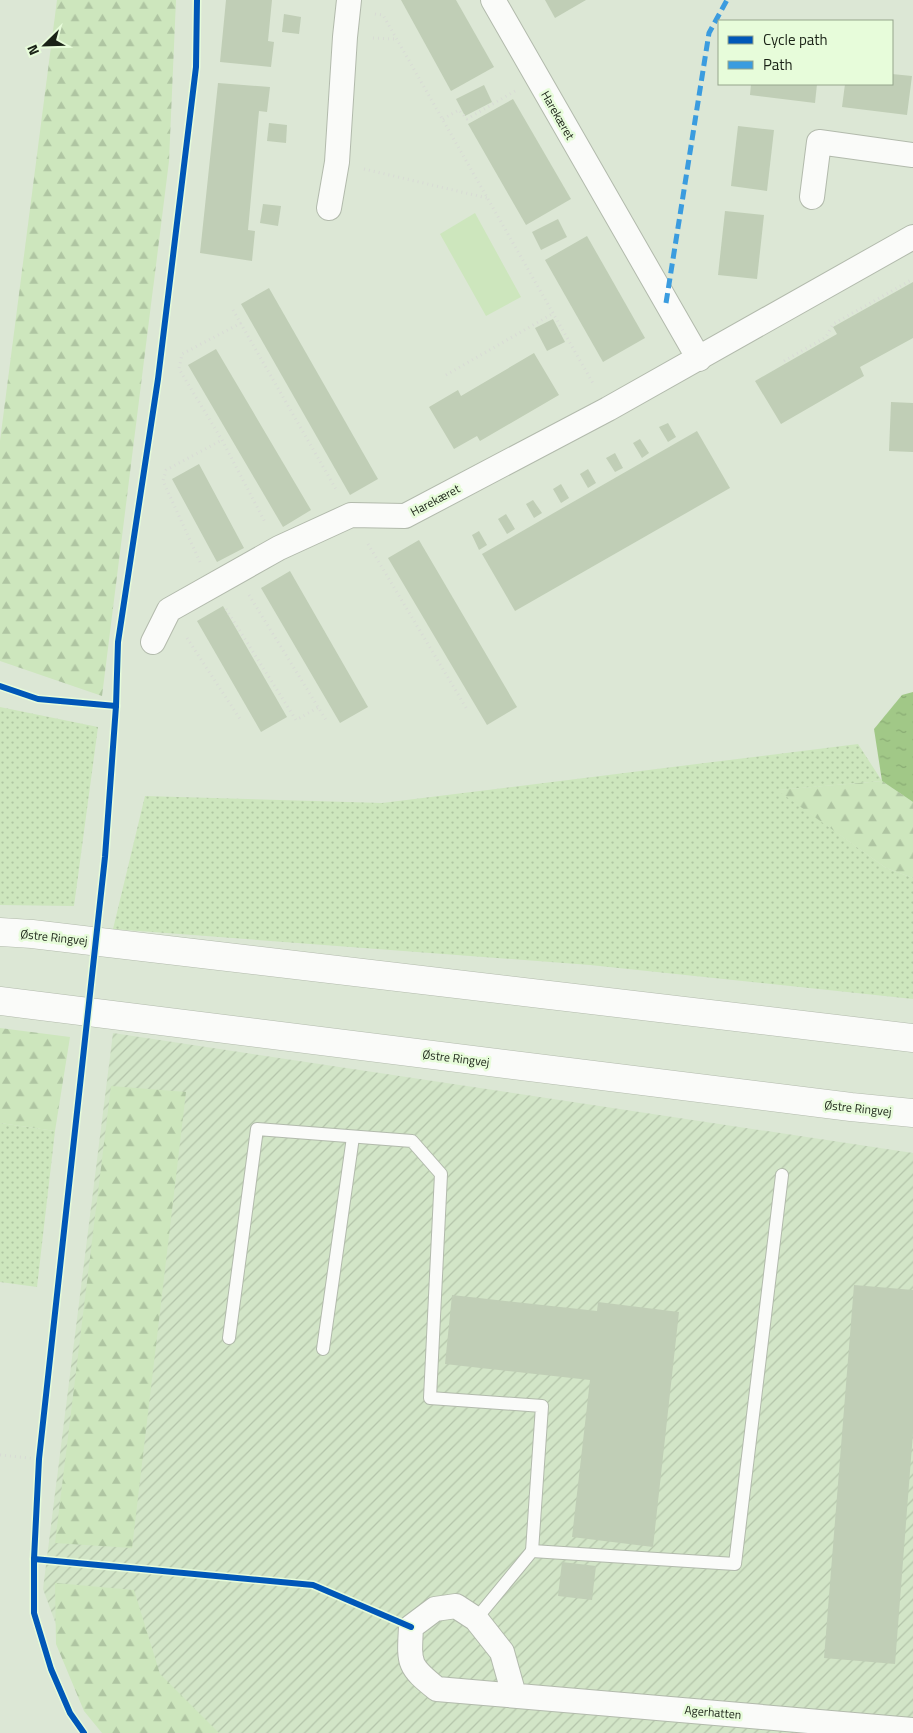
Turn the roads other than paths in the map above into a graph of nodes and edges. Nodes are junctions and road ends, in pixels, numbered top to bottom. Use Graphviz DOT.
graph roads {
  1 [pos="493,0"];
  2 [pos="348,6"];
  3 [pos="913,155"];
  4 [pos="812,197"];
  5 [pos="329,208"];
  6 [pos="913,237"];
  7 [pos="699,359"];
  8 [pos="153,642"];
  9 [pos="0,932"];
  10 [pos="0,1001"];
  11 [pos="913,1038"];
  12 [pos="851,1107"];
  13 [pos="913,1113"];
  14 [pos="913,1121"];
  15 [pos="353,1137"];
  16 [pos="782,1175"];
  17 [pos="229,1338"];
  18 [pos="323,1349"];
  19 [pos="532,1551"];
  20 [pos="476,1619"];
  21 [pos="514,1695"];
  22 [pos="913,1730"];
  1 -- 7 [label="street, Harekæret"];
  2 -- 5 [label="street"];
  3 -- 4 [label="street"];
  6 -- 7 [label="street, Harekæret"];
  7 -- 8 [label="street, Harekæret"];
  9 -- 11 [label="main road, Østre Ringvej"];
  10 -- 12 [label="main road, Østre Ringvej"];
  12 -- 13 [label="main road, Østre Ringvej"];
  12 -- 14 [label="main road"];
  15 -- 17 [label="lane"];
  15 -- 18 [label="lane"];
  15 -- 19 [label="lane"];
  16 -- 19 [label="lane"];
  19 -- 20 [label="lane"];
  20 -- 21 [label="street, Agerhatten"];
  20 -- 21 [label="street, Agerhatten"];
  21 -- 22 [label="street, Agerhatten"];
}
